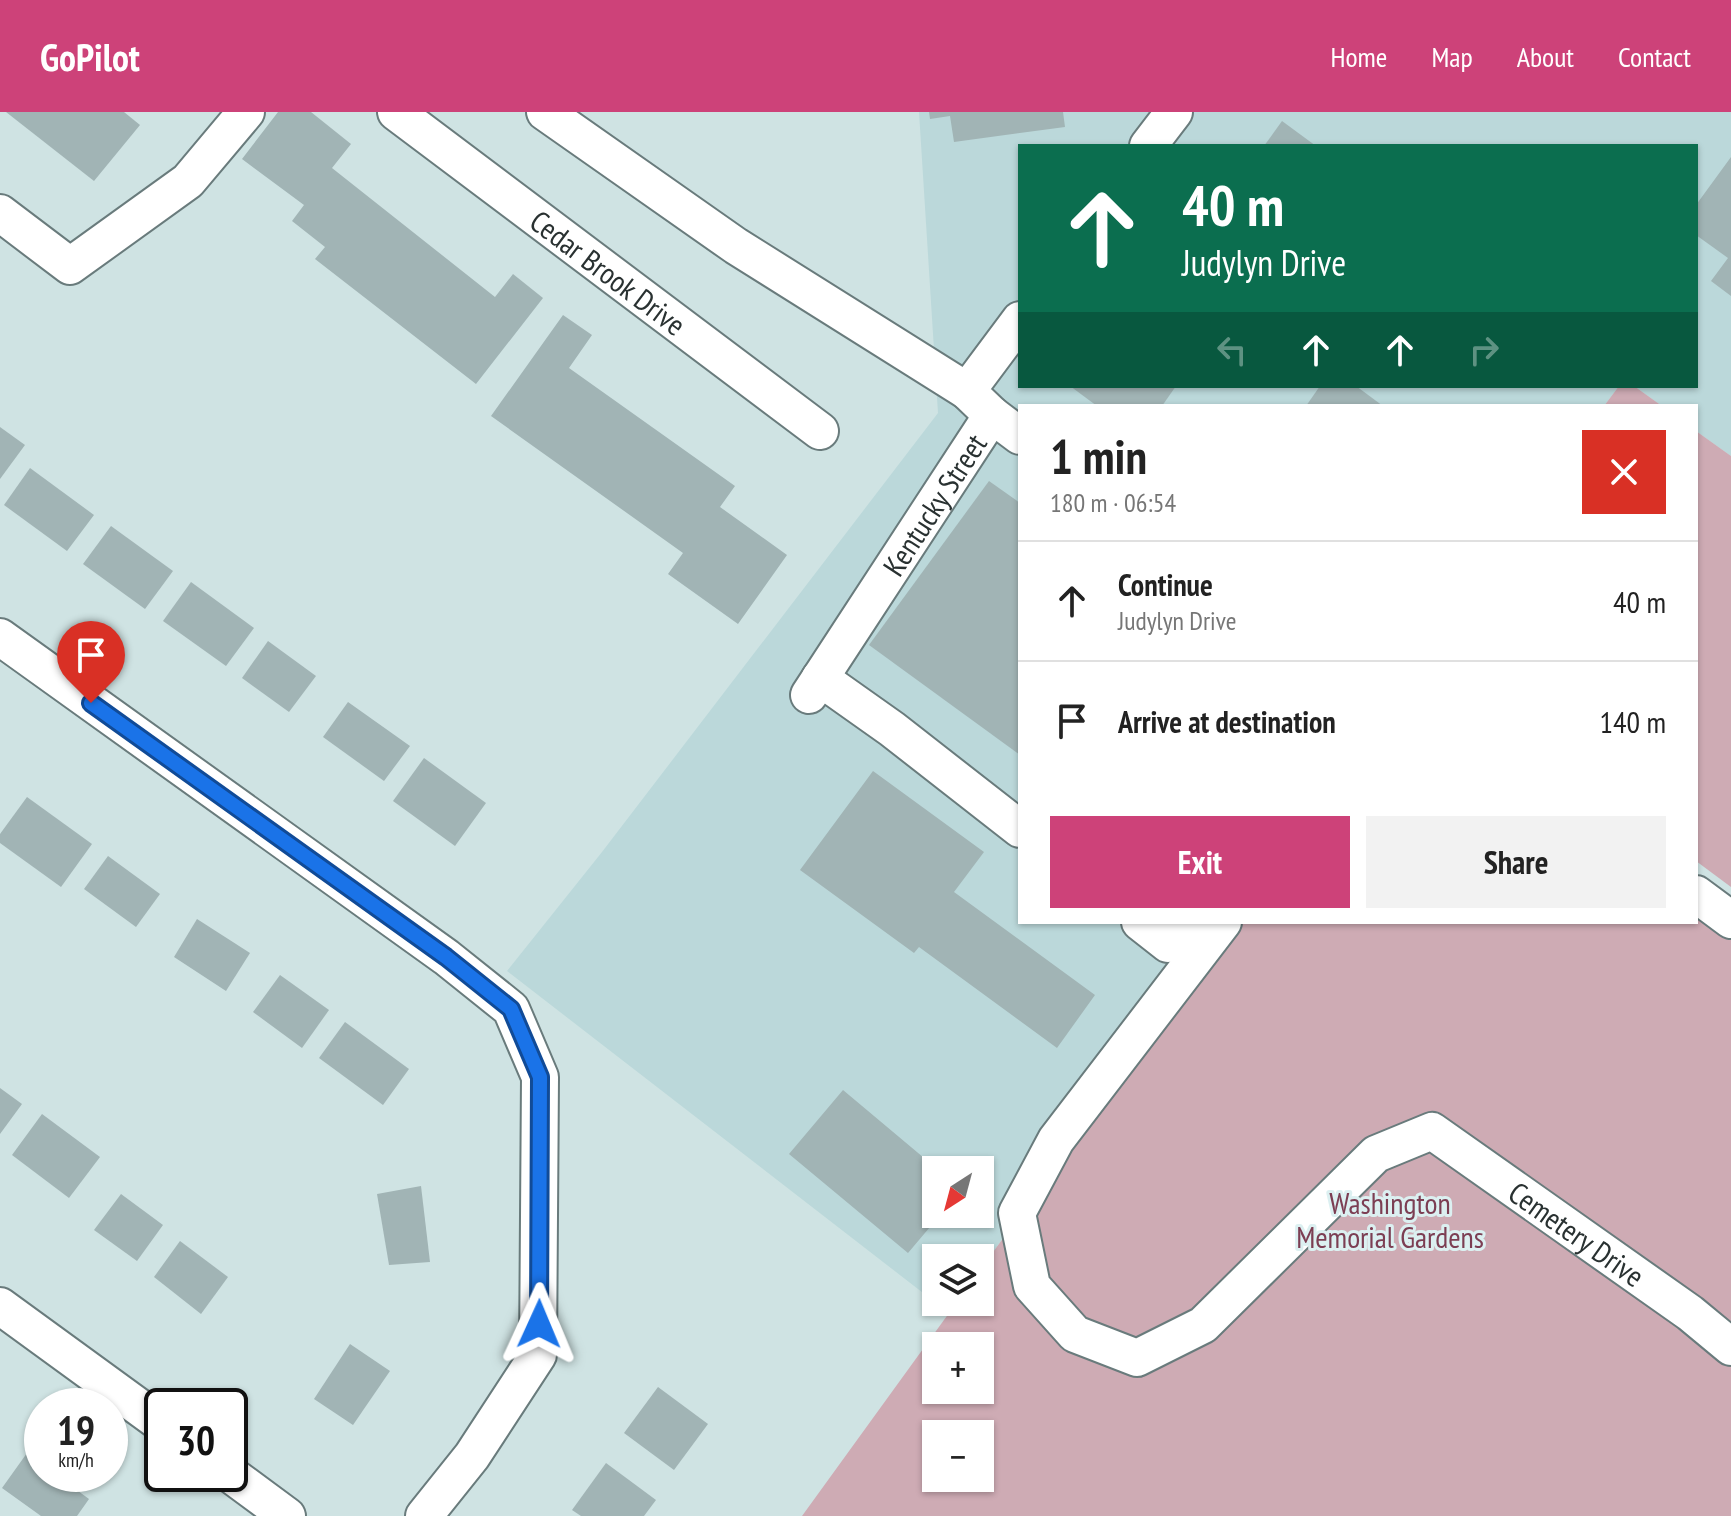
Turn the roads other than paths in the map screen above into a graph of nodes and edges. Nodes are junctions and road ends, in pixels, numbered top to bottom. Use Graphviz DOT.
graph roads {
  1 [pos="246,112"];
  2 [pos="396,112"];
  3 [pos="545,112"];
  4 [pos="1174,112"];
  5 [pos="1150,144"];
  6 [pos="0,213"];
  7 [pos="1018,324"];
  8 [pos="979,403"];
  9 [pos="820,431"];
  10 [pos="1018,434"];
  11 [pos="0,637"];
  12 [pos="1018,827"];
  13 [pos="1698,895"];
  14 [pos="1731,920"];
  15 [pos="1143,924"];
  16 [pos="1183,924"];
  17 [pos="1221,924"];
  18 [pos="0,1306"];
  19 [pos="1731,1347"];
  20 [pos="144,1411"];
  21 [pos="248,1487"];
  22 [pos="287,1516"];
  23 [pos="424,1516"];
  1 -- 6 [label="street"];
  2 -- 9 [label="street, Cedar Brook Drive"];
  3 -- 8 [label="street"];
  4 -- 5 [label="street"];
  7 -- 8 [label="street, Kentucky Street"];
  8 -- 10 [label="street"];
  8 -- 12 [label="street, Kentucky Street"];
  11 -- 23 [label="street"];
  13 -- 14 [label="street"];
  15 -- 16 [label="street"];
  17 -- 19 [label="street, Cemetery Drive"];
  18 -- 20 [label="street"];
  21 -- 22 [label="street"];
}
